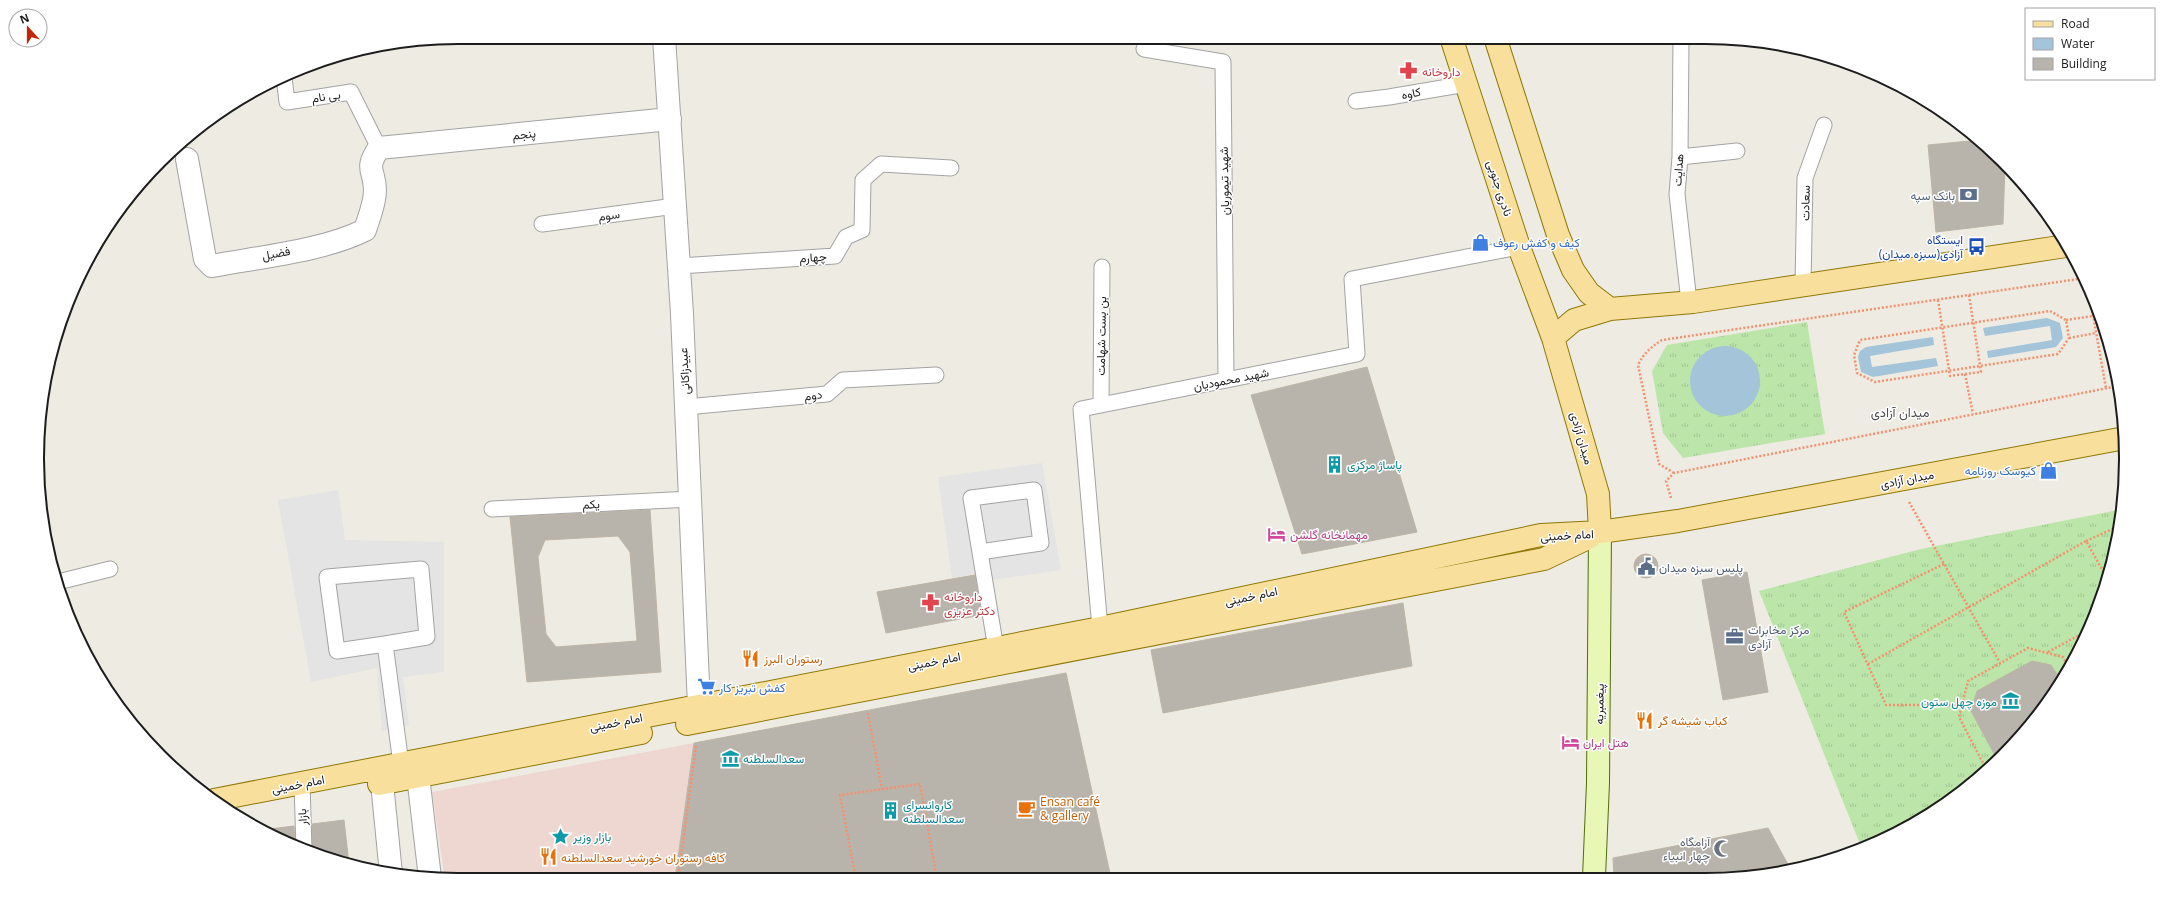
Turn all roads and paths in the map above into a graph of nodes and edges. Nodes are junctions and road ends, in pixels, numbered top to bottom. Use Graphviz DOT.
graph roads {
  1 [pos="665,44"];
  2 [pos="1453,44"];
  3 [pos="1497,44"];
  4 [pos="1681,44"];
  5 [pos="1144,49"];
  6 [pos="285,83"];
  7 [pos="1466,84"];
  8 [pos="1356,101"];
  9 [pos="670,119"];
  10 [pos="1824,124"];
  11 [pos="379,148"];
  12 [pos="1737,151"];
  13 [pos="1680,157"];
  14 [pos="187,159"];
  15 [pos="951,168"];
  16 [pos="675,206"];
  17 [pos="542,224"];
  18 [pos="1519,247"];
  19 [pos="2060,247"];
  20 [pos="679,266"];
  21 [pos="1102,268"];
  22 [pos="2078,279"];
  23 [pos="1803,285"];
  24 [pos="1584,287"];
  25 [pos="1969,295"];
  26 [pos="1938,300"];
  27 [pos="1689,302"];
  28 [pos="1610,309"];
  29 [pos="1543,310"];
  30 [pos="2093,316"];
  31 [pos="2066,320"];
  32 [pos="1973,323"];
  33 [pos="1942,327"];
  34 [pos="2096,333"];
  35 [pos="1553,338"];
  36 [pos="2069,338"];
  37 [pos="1980,366"];
  38 [pos="1949,370"];
  39 [pos="1965,374"];
  40 [pos="936,375"];
  41 [pos="1226,380"];
  42 [pos="2112,387"];
  43 [pos="2106,388"];
  44 [pos="1101,405"];
  45 [pos="686,407"];
  46 [pos="1973,414"];
  47 [pos="2118,439"];
  48 [pos="1674,473"];
  49 [pos="1666,481"];
  50 [pos="1896,481"];
  51 [pos="690,499"];
  52 [pos="492,509"];
  53 [pos="2112,529"];
  54 [pos="1600,532"];
  55 [pos="2086,541"];
  56 [pos="980,552"];
  57 [pos="1944,564"];
  58 [pos="110,569"];
  59 [pos="2103,571"];
  60 [pos="63,581"];
  61 [pos="1969,607"];
  62 [pos="1100,628"];
  63 [pos="2079,635"];
  64 [pos="385,644"];
  65 [pos="996,649"];
  66 [pos="2047,653"];
  67 [pos="2065,661"];
  68 [pos="2000,663"];
  69 [pos="1868,664"];
  70 [pos="863,690"];
  71 [pos="1962,705"];
  72 [pos="699,714"];
  73 [pos="1984,765"];
  74 [pos="410,770"];
  75 [pos="382,783"];
  76 [pos="882,789"];
  77 [pos="302,790"];
  78 [pos="223,799"];
  79 [pos="238,809"];
  80 [pos="304,842"];
  81 [pos="390,867"];
  82 [pos="429,872"];
  83 [pos="679,873"];
  84 [pos="855,873"];
  85 [pos="936,873"];
  86 [pos="1594,873"];
  1 -- 9 [label="street, عبیدزاکانی"];
  2 -- 7 [label="main road, نادری جنوبی"];
  3 -- 24 [label="main road"];
  4 -- 13 [label="lane, هدایت"];
  5 -- 41 [label="lane, شهید تیموریان"];
  6 -- 11 [label="lane, بی نام"];
  7 -- 8 [label="lane, کاوه"];
  7 -- 18 [label="main road, نادری جنوبی"];
  9 -- 11 [label="street, پنجم"];
  9 -- 16 [label="street, عبیدزاکانی"];
  10 -- 23 [label="lane, سعادت"];
  11 -- 14 [label="street, فضیل"];
  12 -- 13 [label="lane"];
  13 -- 27 [label="lane, هدایت"];
  15 -- 20 [label="lane, چهارم"];
  16 -- 17 [label="lane, سوم"];
  16 -- 20 [label="street, عبیدزاکانی"];
  18 -- 29 [label="main road, نادری جنوبی"];
  18 -- 41 [label="lane, شهید محمودیان"];
  19 -- 23 [label="main road"];
  20 -- 45 [label="street, عبیدزاکانی"];
  21 -- 44 [label="lane, بن بست شهامت"];
  22 -- 25 [label="path"];
  23 -- 27 [label="main road"];
  24 -- 28 [label="main road"];
  24 -- 29 [label="main road"];
  25 -- 26 [label="path"];
  25 -- 32 [label="path"];
  26 -- 33 [label="path"];
  26 -- 48 [label="path"];
  27 -- 28 [label="main road"];
  28 -- 35 [label="main road"];
  29 -- 35 [label="main road, نادری جنوبی"];
  30 -- 31 [label="path"];
  30 -- 34 [label="path"];
  31 -- 32 [label="path"];
  31 -- 36 [label="path"];
  32 -- 33 [label="path"];
  32 -- 37 [label="path"];
  33 -- 38 [label="path"];
  33 -- 38 [label="path"];
  34 -- 36 [label="path"];
  34 -- 43 [label="path"];
  35 -- 54 [label="main road, میدان آزادی"];
  36 -- 37 [label="path"];
  37 -- 38 [label="path"];
  37 -- 39 [label="path"];
  38 -- 39 [label="path"];
  39 -- 46 [label="path"];
  40 -- 45 [label="lane, دوم"];
  41 -- 44 [label="lane, شهید محمودیان"];
  42 -- 43 [label="path"];
  43 -- 46 [label="path"];
  44 -- 62 [label="lane, شهید محمودیان"];
  45 -- 51 [label="street, عبیدزاکانی"];
  46 -- 48 [label="path"];
  47 -- 50 [label="main road, میدان آزادی"];
  48 -- 49 [label="path"];
  50 -- 54 [label="main road, میدان آزادی"];
  50 -- 57 [label="path"];
  51 -- 52 [label="lane, یکم"];
  51 -- 72 [label="street, عبیدزاکانی"];
  53 -- 55 [label="path"];
  54 -- 62 [label="main road, امام خمینی"];
  54 -- 70 [label="main road, امام خمینی"];
  54 -- 86 [label="main road, پیغمبریه"];
  55 -- 59 [label="path"];
  55 -- 61 [label="path"];
  56 -- 56 [label="lane"];
  56 -- 65 [label="lane"];
  57 -- 61 [label="path"];
  57 -- 69 [label="path"];
  58 -- 60 [label="lane"];
  61 -- 68 [label="path"];
  61 -- 69 [label="path"];
  62 -- 65 [label="main road, امام خمینی"];
  63 -- 66 [label="path"];
  64 -- 64 [label="lane"];
  64 -- 74 [label="lane"];
  65 -- 72 [label="main road, امام خمینی"];
  66 -- 67 [label="path"];
  66 -- 68 [label="path"];
  68 -- 71 [label="path"];
  69 -- 71 [label="path"];
  70 -- 72 [label="main road, امام خمینی"];
  70 -- 76 [label="path"];
  71 -- 73 [label="path"];
  72 -- 74 [label="main road, امام خمینی"];
  72 -- 83 [label="path"];
  74 -- 75 [label="main road, امام خمینی"];
  74 -- 77 [label="main road, امام خمینی"];
  74 -- 82 [label="street"];
  75 -- 77 [label="main road, امام خمینی"];
  75 -- 81 [label="street"];
  76 -- 84 [label="path"];
  76 -- 85 [label="path"];
  77 -- 78 [label="main road, امام خمینی"];
  77 -- 79 [label="main road, امام خمینی"];
  77 -- 80 [label="lane, بازار"];
}
